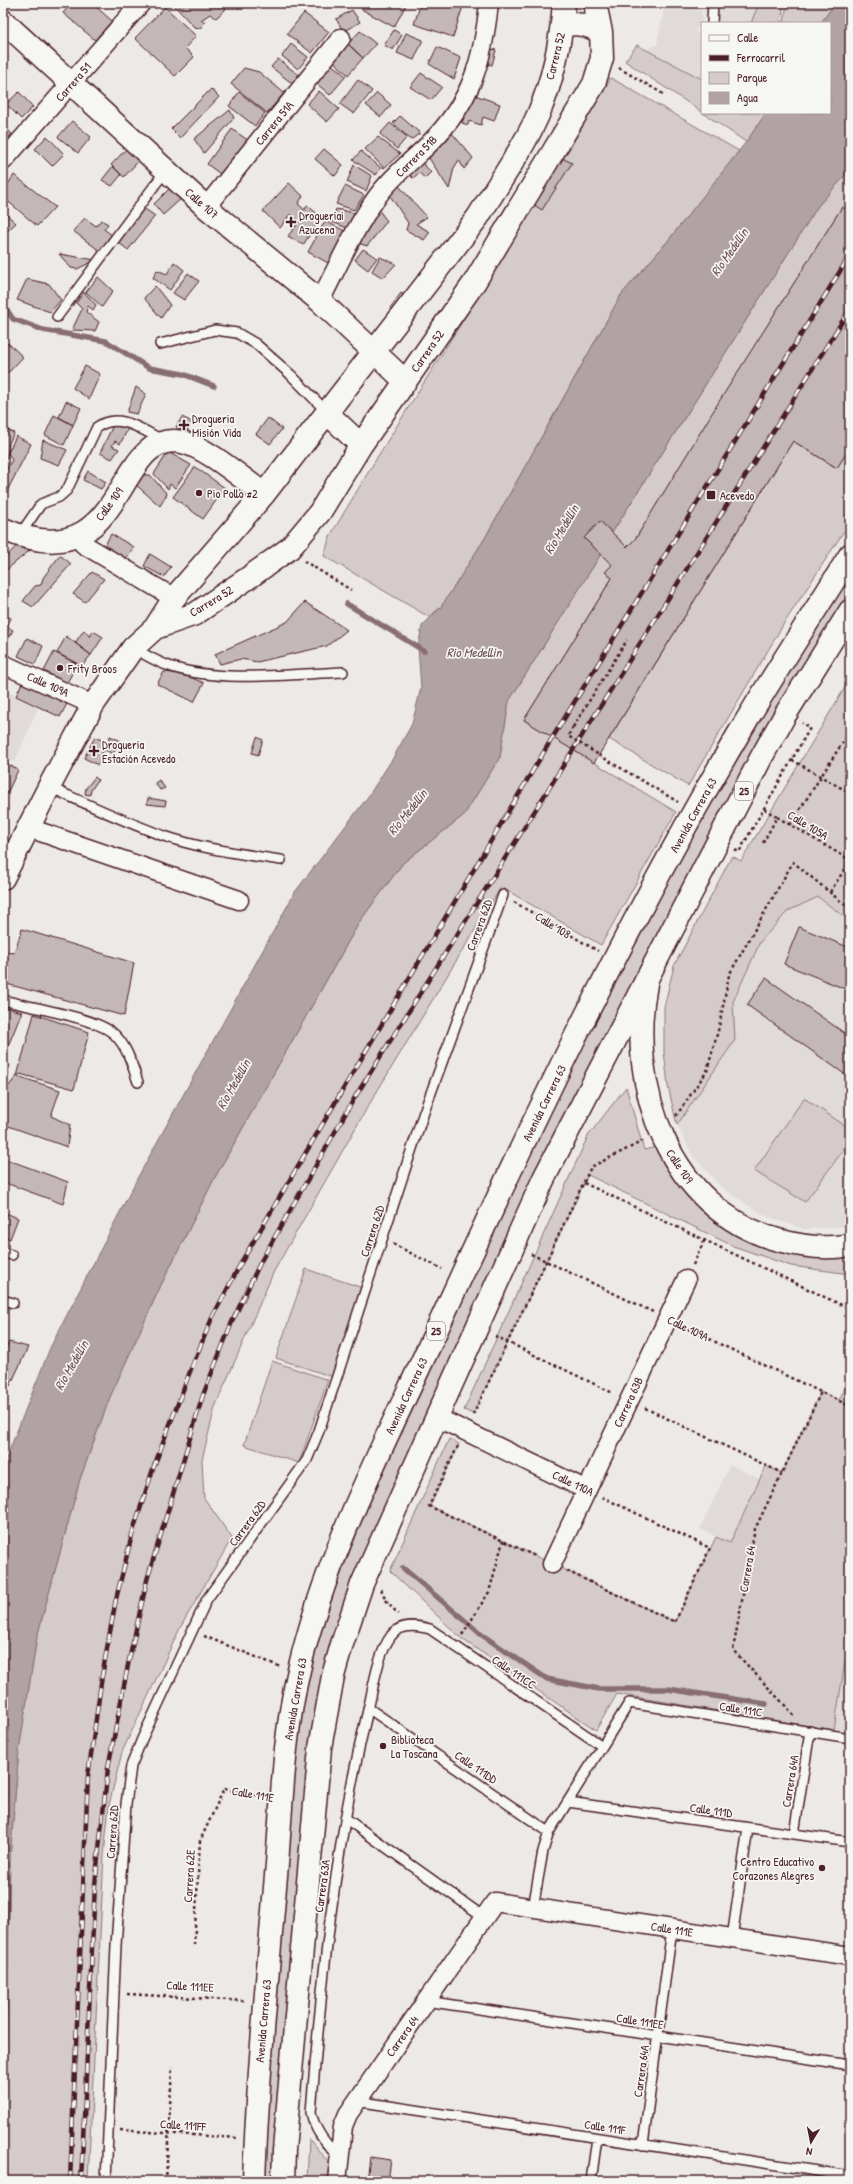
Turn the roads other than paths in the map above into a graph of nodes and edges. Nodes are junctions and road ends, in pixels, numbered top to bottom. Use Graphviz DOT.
graph roads {
  1 [pos="141,3"];
  2 [pos="489,3"];
  3 [pos="564,3"];
  4 [pos="595,3"];
  5 [pos="713,3"];
  6 [pos="3,21"];
  7 [pos="712,22"];
  8 [pos="562,26"];
  9 [pos="601,32"];
  10 [pos="341,38"];
  11 [pos="73,83"];
  12 [pos="3,161"];
  13 [pos="166,170"];
  14 [pos="206,207"];
  15 [pos="320,301"];
  16 [pos="57,317"];
  17 [pos="160,344"];
  18 [pos="374,352"];
  19 [pos="406,381"];
  20 [pos="327,412"];
  21 [pos="160,444"];
  22 [pos="361,445"];
  23 [pos="264,494"];
  24 [pos="11,533"];
  25 [pos="83,544"];
  26 [pos="850,555"];
  27 [pos="174,598"];
  28 [pos="850,612"];
  29 [pos="155,628"];
  30 [pos="133,648"];
  31 [pos="3,664"];
  32 [pos="344,672"];
  33 [pos="94,705"];
  34 [pos="49,787"];
  35 [pos="29,828"];
  36 [pos="281,860"];
  37 [pos="3,878"];
  38 [pos="503,895"];
  39 [pos="239,900"];
  40 [pos="648,976"];
  41 [pos="3,1000"];
  42 [pos="138,1082"];
  43 [pos="850,1245"];
  44 [pos="686,1280"];
  45 [pos="3,1300"];
  46 [pos="13,1303"];
  47 [pos="436,1417"];
  48 [pos="587,1490"];
  49 [pos="552,1564"];
  50 [pos="411,1625"];
  51 [pos="368,1708"];
  52 [pos="810,1731"];
  53 [pos="850,1738"];
  54 [pos="602,1746"];
  55 [pos="568,1802"];
  56 [pos="344,1818"];
  57 [pos="748,1828"];
  58 [pos="549,1832"];
  59 [pos="794,1834"];
  60 [pos="850,1842"];
  61 [pos="495,1902"];
  62 [pos="532,1908"];
  63 [pos="484,1917"];
  64 [pos="672,1929"];
  65 [pos="732,1938"];
  66 [pos="850,1956"];
  67 [pos="426,2001"];
  68 [pos="658,2036"];
  69 [pos="850,2065"];
  70 [pos="356,2101"];
  71 [pos="597,2138"];
  72 [pos="643,2145"];
  73 [pos="339,2158"];
  74 [pos="850,2176"];
  75 [pos="106,2181"];
  76 [pos="254,2181"];
  77 [pos="283,2181"];
  78 [pos="337,2181"];
  79 [pos="591,2181"];
  1 -- 11 [label="street, Carrera 51"];
  2 -- 15 [label="street, Carrera 51B"];
  3 -- 8 [label="main road, Carrera 52"];
  4 -- 9 [label="main road, Carrera 52"];
  5 -- 7 [label="lane"];
  6 -- 11 [label="main road, Calle 107"];
  8 -- 9 [label="main road"];
  8 -- 18 [label="main road, Carrera 52"];
  9 -- 19 [label="main road, Carrera 52"];
  10 -- 14 [label="street, Carrera 51A"];
  11 -- 12 [label="street, Carrera 51"];
  11 -- 13 [label="main road, Calle 107"];
  13 -- 14 [label="main road, Calle 107"];
  13 -- 16 [label="lane"];
  14 -- 15 [label="main road, Calle 107"];
  15 -- 18 [label="main road, Calle 107"];
  17 -- 20 [label="lane"];
  18 -- 19 [label="main road, Calle 107"];
  18 -- 20 [label="main road, Carrera 52"];
  19 -- 22 [label="main road, Carrera 52"];
  20 -- 22 [label="main road"];
  20 -- 23 [label="main road, Carrera 52"];
  21 -- 23 [label="main road"];
  21 -- 24 [label="main road, Calle 109"];
  21 -- 24 [label="lane"];
  22 -- 29 [label="main road, Carrera 52"];
  23 -- 27 [label="main road, Carrera 52"];
  25 -- 27 [label="street"];
  26 -- 76 [label="main road, Avenida Carrera 63 / 25"];
  27 -- 29 [label="main road, Carrera 52"];
  28 -- 40 [label="main road, 25"];
  29 -- 30 [label="main road, Carrera 52"];
  30 -- 32 [label="lane"];
  30 -- 33 [label="main road, Carrera 52"];
  31 -- 33 [label="street, Calle 109A"];
  33 -- 34 [label="main road, Carrera 52"];
  34 -- 35 [label="main road, Carrera 52"];
  34 -- 36 [label="lane"];
  35 -- 37 [label="main road, Carrera 52"];
  35 -- 39 [label="street"];
  38 -- 75 [label="lane, Carrera 62D"];
  40 -- 43 [label="main road, Calle 109"];
  40 -- 47 [label="main road, 25"];
  41 -- 42 [label="lane"];
  44 -- 48 [label="street, Carrera 63B"];
  45 -- 46 [label="lane"];
  47 -- 48 [label="street, Calle 110A"];
  47 -- 77 [label="main road, 25"];
  48 -- 49 [label="street, Carrera 63B"];
  50 -- 51 [label="lane, Carrera 63A"];
  50 -- 54 [label="lane, Calle 111CC"];
  51 -- 56 [label="lane, Carrera 63A"];
  51 -- 58 [label="lane, Calle 111DD"];
  52 -- 53 [label="lane, Calle 111C"];
  52 -- 54 [label="lane, Calle 111C"];
  52 -- 59 [label="lane, Carrera 64A"];
  54 -- 55 [label="lane"];
  55 -- 57 [label="lane, Calle 111D"];
  55 -- 58 [label="lane"];
  56 -- 63 [label="lane"];
  56 -- 73 [label="lane, Carrera 63A"];
  57 -- 59 [label="lane, Calle 111D"];
  57 -- 65 [label="lane"];
  58 -- 62 [label="lane"];
  59 -- 60 [label="lane, Calle 111D"];
  61 -- 62 [label="street, Calle 111E"];
  61 -- 63 [label="street, Carrera 64"];
  62 -- 64 [label="street, Calle 111E"];
  63 -- 67 [label="street, Carrera 64"];
  64 -- 65 [label="street, Calle 111E"];
  64 -- 68 [label="lane, Carrera 64A"];
  65 -- 66 [label="street, Calle 111E"];
  67 -- 68 [label="lane, Calle 111EE"];
  67 -- 70 [label="street, Carrera 64"];
  68 -- 69 [label="lane, Calle 111EE"];
  68 -- 72 [label="lane, Carrera 64A"];
  70 -- 71 [label="lane, Calle 111F"];
  70 -- 73 [label="street, Carrera 64"];
  71 -- 72 [label="lane, Calle 111F"];
  71 -- 79 [label="lane"];
  72 -- 74 [label="lane, Calle 111F"];
  73 -- 78 [label="street, Carrera 64"];
}
